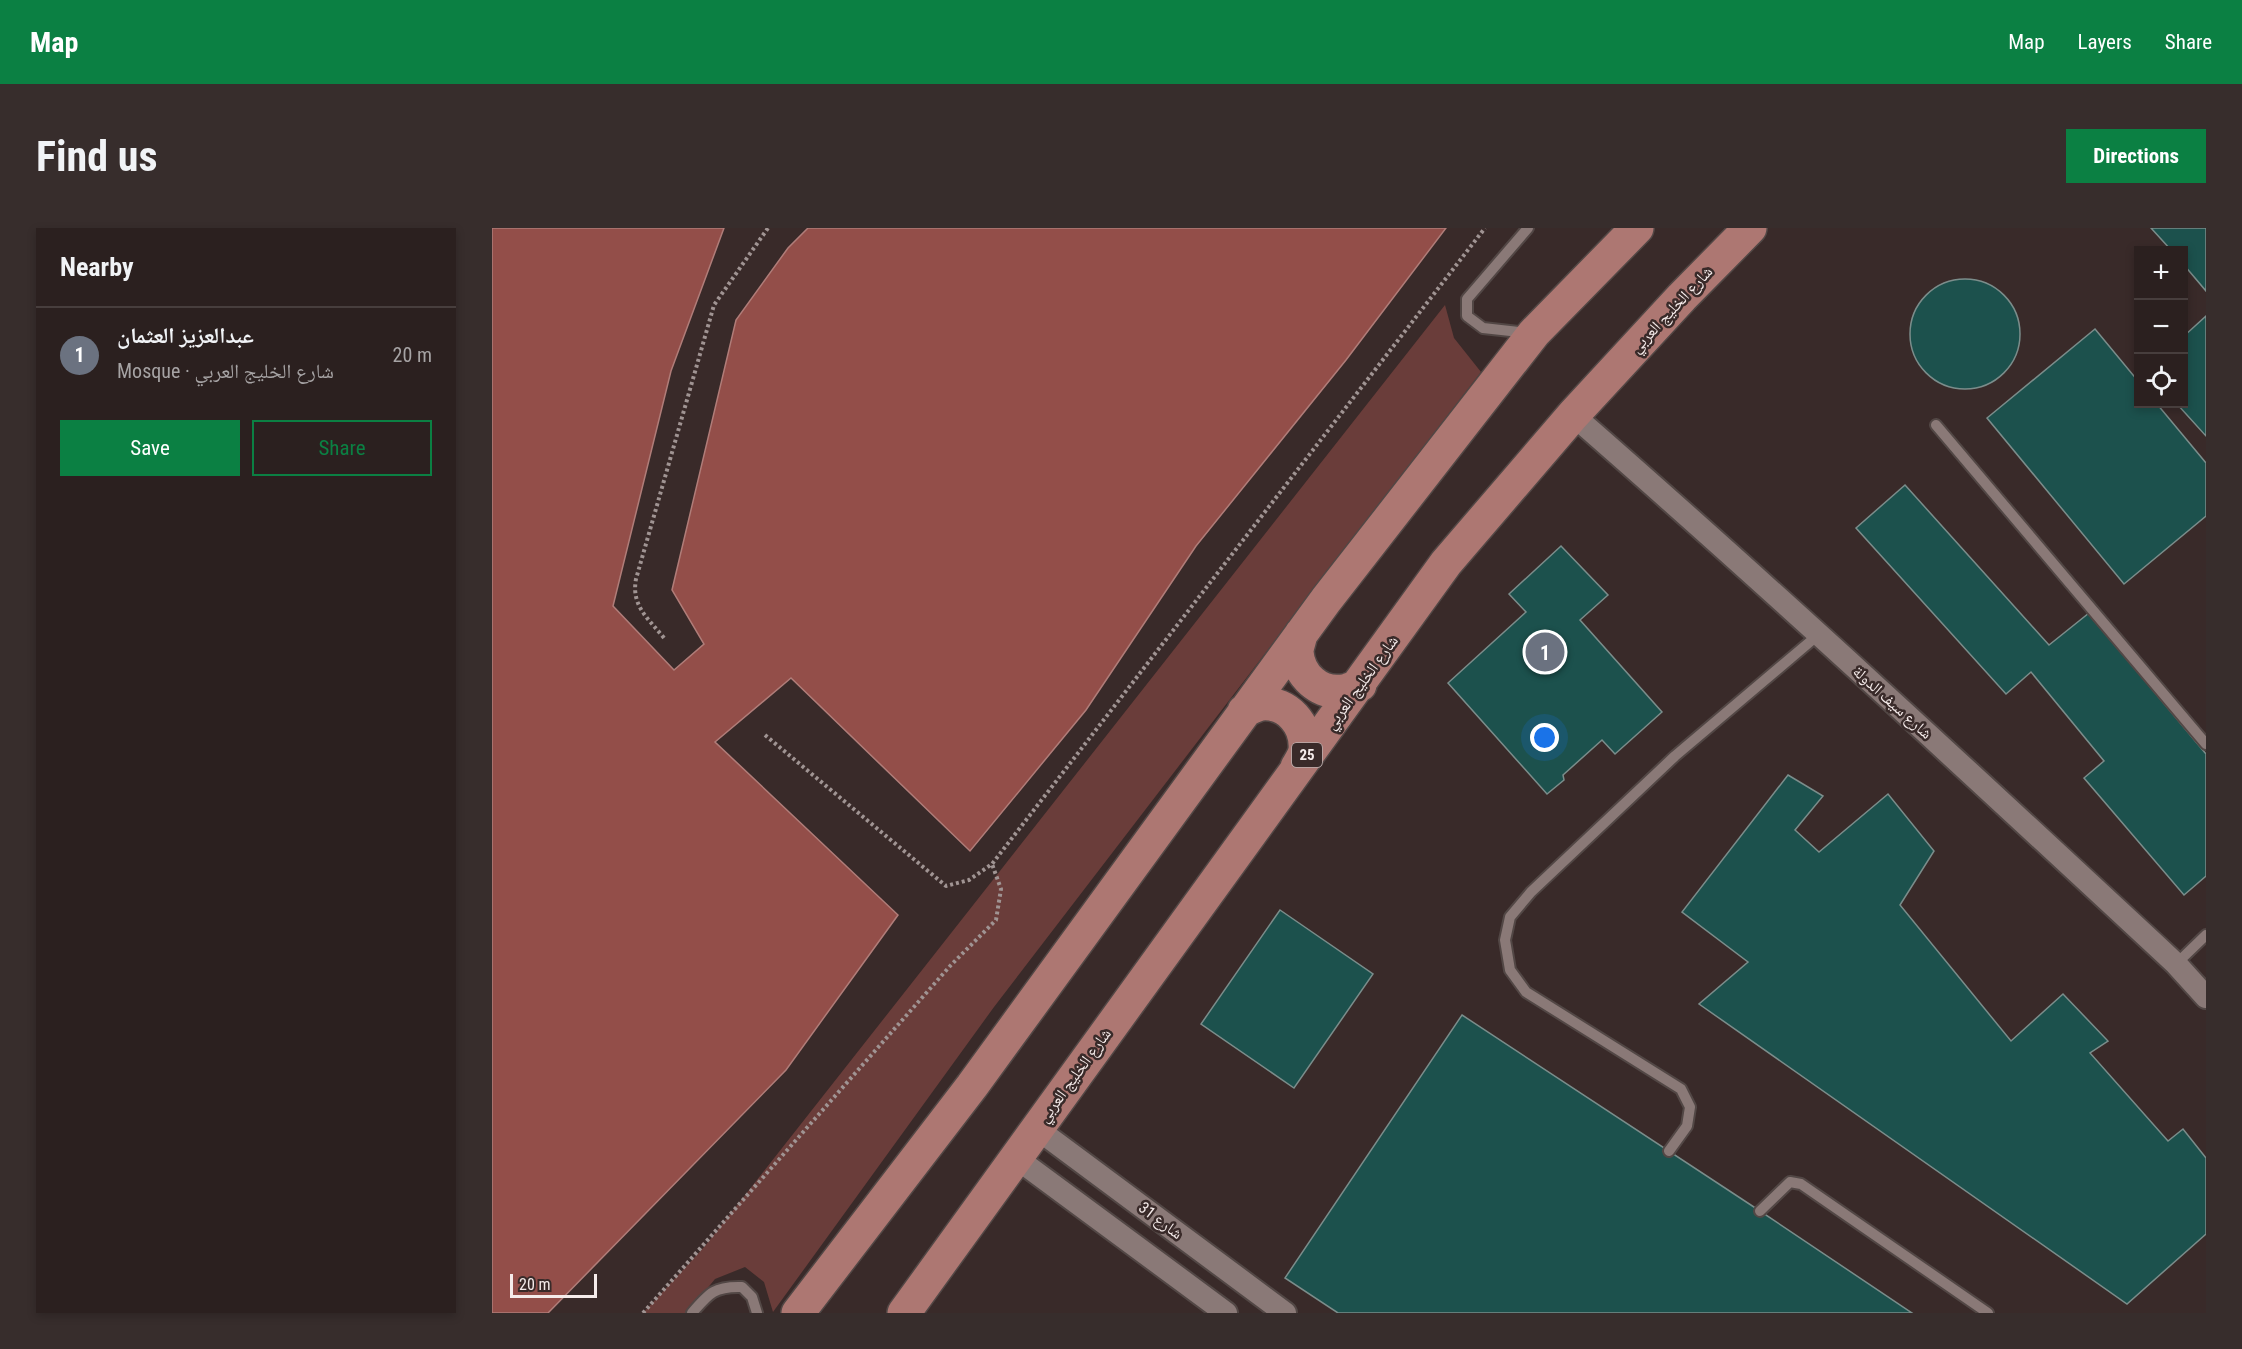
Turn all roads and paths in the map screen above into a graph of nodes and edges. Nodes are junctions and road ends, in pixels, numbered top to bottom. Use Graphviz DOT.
graph roads {
  1 [pos="768,228"];
  2 [pos="1485,228"];
  3 [pos="1528,228"];
  4 [pos="1637,228"];
  5 [pos="1750,228"];
  6 [pos="1534,333"];
  7 [pos="1573,415"];
  8 [pos="1936,425"];
  9 [pos="1301,634"];
  10 [pos="1818,635"];
  11 [pos="664,638"];
  12 [pos="1360,685"];
  13 [pos="1244,711"];
  14 [pos="765,735"];
  15 [pos="2206,744"];
  16 [pos="1297,769"];
  17 [pos="992,864"];
  18 [pos="2206,935"];
  19 [pos="2176,964"];
  20 [pos="2206,997"];
  21 [pos="1036,1128"];
  22 [pos="1669,1151"];
  23 [pos="1015,1157"];
  24 [pos="1760,1211"];
  25 [pos="643,1313"];
  26 [pos="692,1313"];
  27 [pos="757,1313"];
  28 [pos="798,1313"];
  29 [pos="904,1313"];
  30 [pos="1226,1313"];
  31 [pos="1285,1313"];
  32 [pos="1988,1313"];
  1 -- 11 [label="path"];
  2 -- 17 [label="path"];
  3 -- 6 [label="lane"];
  4 -- 6 [label="main road"];
  5 -- 7 [label="main road, شارع الخليج العربي / 25"];
  6 -- 9 [label="main road"];
  7 -- 10 [label="street, شارع سيف الدولة"];
  7 -- 12 [label="main road, شارع الخليج العربي / 25"];
  8 -- 15 [label="lane"];
  9 -- 12 [label="main road"];
  9 -- 13 [label="main road"];
  10 -- 19 [label="street, شارع سيف الدولة"];
  10 -- 22 [label="lane"];
  12 -- 16 [label="main road, شارع الخليج العربي / 25"];
  13 -- 16 [label="main road"];
  13 -- 28 [label="main road"];
  14 -- 17 [label="path"];
  16 -- 21 [label="main road, شارع الخليج العربي / 25"];
  17 -- 25 [label="path"];
  18 -- 19 [label="lane"];
  19 -- 20 [label="street, شارع سيف الدولة"];
  21 -- 23 [label="main road, شارع الخليج العربي / 25"];
  21 -- 31 [label="street, شارع 31"];
  23 -- 29 [label="main road, شارع الخليج العربي / 25"];
  23 -- 30 [label="street"];
  24 -- 32 [label="lane"];
  26 -- 27 [label="lane"];
}
